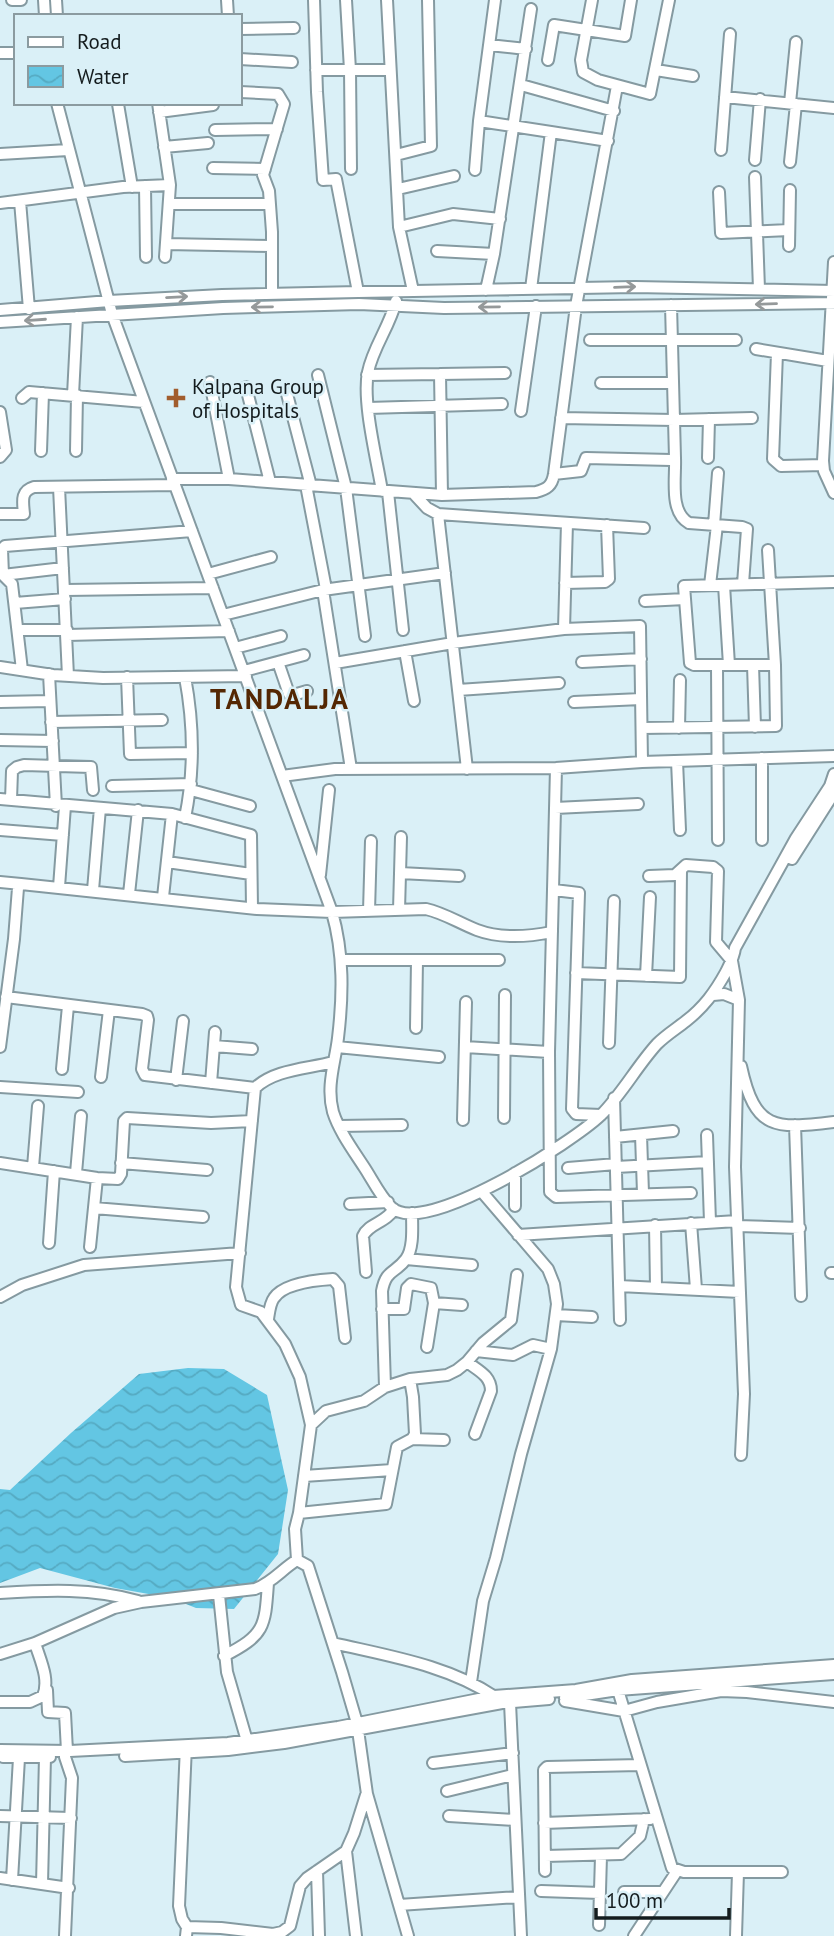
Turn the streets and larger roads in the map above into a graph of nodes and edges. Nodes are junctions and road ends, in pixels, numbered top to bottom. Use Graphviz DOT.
graph roads {
  1 [pos="12,0"];
  2 [pos="21,0"];
  3 [pos="314,0"];
  4 [pos="346,0"];
  5 [pos="387,0"];
  6 [pos="428,0"];
  7 [pos="495,0"];
  8 [pos="592,0"];
  9 [pos="631,0"];
  10 [pos="669,0"];
  11 [pos="531,9"];
  12 [pos="294,28"];
  13 [pos="242,29"];
  14 [pos="587,30"];
  15 [pos="730,34"];
  16 [pos="796,42"];
  17 [pos="489,45"];
  18 [pos="526,49"];
  19 [pos="242,59"];
  20 [pos="548,60"];
  21 [pos="292,62"];
  22 [pos="390,69"];
  23 [pos="350,70"];
  24 [pos="656,70"];
  25 [pos="316,71"];
  26 [pos="693,76"];
  27 [pos="521,85"];
  28 [pos="617,86"];
  29 [pos="242,92"];
  30 [pos="725,97"];
  31 [pos="760,99"];
  32 [pos="793,104"];
  33 [pos="59,105"];
  34 [pos="118,105"];
  35 [pos="213,105"];
  36 [pos="158,108"];
  37 [pos="834,108"];
  38 [pos="614,111"];
  39 [pos="479,121"];
  40 [pos="514,127"];
  41 [pos="277,129"];
  42 [pos="215,130"];
  43 [pos="551,132"];
  44 [pos="608,141"];
  45 [pos="208,143"];
  46 [pos="164,147"];
  47 [pos="68,150"];
  48 [pos="721,150"];
  49 [pos="0,154"];
  50 [pos="396,155"];
  51 [pos="755,160"];
  52 [pos="790,162"];
  53 [pos="213,168"];
  54 [pos="265,169"];
  55 [pos="351,169"];
  56 [pos="475,170"];
  57 [pos="454,176"];
  58 [pos="755,177"];
  59 [pos="170,185"];
  60 [pos="145,186"];
  61 [pos="132,187"];
  62 [pos="398,189"];
  63 [pos="790,190"];
  64 [pos="719,192"];
  65 [pos="79,194"];
  66 [pos="20,201"];
  67 [pos="0,203"];
  68 [pos="169,204"];
  69 [pos="270,204"];
  70 [pos="500,219"];
  71 [pos="399,227"];
  72 [pos="789,230"];
  73 [pos="757,232"];
  74 [pos="166,244"];
  75 [pos="272,246"];
  76 [pos="789,246"];
  77 [pos="437,251"];
  78 [pos="494,254"];
  79 [pos="146,257"];
  80 [pos="165,257"];
  81 [pos="834,262"];
  82 [pos="531,289"];
  83 [pos="580,289"];
  84 [pos="759,289"];
  85 [pos="486,290"];
  86 [pos="833,290"];
  87 [pos="358,292"];
  88 [pos="398,292"];
  89 [pos="413,292"];
  90 [pos="272,294"];
  91 [pos="109,301"];
  92 [pos="833,303"];
  93 [pos="671,305"];
  94 [pos="536,306"];
  95 [pos="576,306"];
  96 [pos="394,307"];
  97 [pos="29,309"];
  98 [pos="0,310"];
  99 [pos="112,314"];
  100 [pos="77,317"];
  101 [pos="0,322"];
  102 [pos="671,339"];
  103 [pos="590,340"];
  104 [pos="736,340"];
  105 [pos="757,349"];
  106 [pos="777,353"];
  107 [pos="828,361"];
  108 [pos="505,373"];
  109 [pos="440,374"];
  110 [pos="318,375"];
  111 [pos="367,375"];
  112 [pos="830,377"];
  113 [pos="210,382"];
  114 [pos="601,383"];
  115 [pos="671,383"];
  116 [pos="246,387"];
  117 [pos="43,393"];
  118 [pos="287,394"];
  119 [pos="75,395"];
  120 [pos="22,398"];
  121 [pos="144,402"];
  122 [pos="502,404"];
  123 [pos="440,406"];
  124 [pos="368,408"];
  125 [pos="521,411"];
  126 [pos="0,412"];
  127 [pos="561,418"];
  128 [pos="752,418"];
  129 [pos="709,419"];
  130 [pos="674,420"];
  131 [pos="40,451"];
  132 [pos="76,451"];
  133 [pos="0,457"];
  134 [pos="675,458"];
  135 [pos="708,458"];
  136 [pos="823,464"];
  137 [pos="718,473"];
  138 [pos="554,474"];
  139 [pos="229,479"];
  140 [pos="173,482"];
  141 [pos="270,482"];
  142 [pos="308,485"];
  143 [pos="59,487"];
  144 [pos="346,488"];
  145 [pos="385,492"];
  146 [pos="834,493"];
  147 [pos="414,494"];
  148 [pos="442,495"];
  149 [pos="0,514"];
  150 [pos="438,514"];
  151 [pos="567,523"];
  152 [pos="607,525"];
  153 [pos="715,525"];
  154 [pos="644,528"];
  155 [pos="192,531"];
  156 [pos="61,543"];
  157 [pos="768,550"];
  158 [pos="271,557"];
  159 [pos="63,568"];
  160 [pos="445,573"];
  161 [pos="208,574"];
  162 [pos="3,575"];
  163 [pos="398,580"];
  164 [pos="834,582"];
  165 [pos="565,583"];
  166 [pos="743,584"];
  167 [pos="770,584"];
  168 [pos="359,585"];
  169 [pos="710,585"];
  170 [pos="724,585"];
  171 [pos="213,588"];
  172 [pos="325,590"];
  173 [pos="65,595"];
  174 [pos="685,599"];
  175 [pos="645,601"];
  176 [pos="15,603"];
  177 [pos="223,615"];
  178 [pos="564,629"];
  179 [pos="19,630"];
  180 [pos="403,630"];
  181 [pos="229,631"];
  182 [pos="67,633"];
  183 [pos="281,636"];
  184 [pos="365,636"];
  185 [pos="453,643"];
  186 [pos="235,648"];
  187 [pos="405,651"];
  188 [pos="304,655"];
  189 [pos="641,659"];
  190 [pos="278,662"];
  191 [pos="582,662"];
  192 [pos="335,663"];
  193 [pos="775,664"];
  194 [pos="717,665"];
  195 [pos="729,665"];
  196 [pos="753,665"];
  197 [pos="0,667"];
  198 [pos="22,670"];
  199 [pos="49,674"];
  200 [pos="245,674"];
  201 [pos="68,676"];
  202 [pos="127,677"];
  203 [pos="185,677"];
  204 [pos="680,680"];
  205 [pos="559,683"];
  206 [pos="458,690"];
  207 [pos="307,691"];
  208 [pos="642,699"];
  209 [pos="50,701"];
  210 [pos="414,701"];
  211 [pos="0,702"];
  212 [pos="573,702"];
  213 [pos="162,720"];
  214 [pos="129,721"];
  215 [pos="51,722"];
  216 [pos="679,727"];
  217 [pos="718,727"];
  218 [pos="755,727"];
  219 [pos="642,728"];
  220 [pos="0,740"];
  221 [pos="52,741"];
  222 [pos="192,753"];
  223 [pos="834,756"];
  224 [pos="762,758"];
  225 [pos="718,760"];
  226 [pos="677,761"];
  227 [pos="642,762"];
  228 [pos="54,765"];
  229 [pos="556,768"];
  230 [pos="351,769"];
  231 [pos="467,769"];
  232 [pos="834,774"];
  233 [pos="282,776"];
  234 [pos="112,786"];
  235 [pos="191,787"];
  236 [pos="93,790"];
  237 [pos="329,790"];
  238 [pos="834,793"];
  239 [pos="5,800"];
  240 [pos="638,804"];
  241 [pos="61,806"];
  242 [pos="250,806"];
  243 [pos="100,808"];
  244 [pos="555,808"];
  245 [pos="138,810"];
  246 [pos="172,814"];
  247 [pos="186,818"];
  248 [pos="0,830"];
  249 [pos="680,830"];
  250 [pos="63,835"];
  251 [pos="401,837"];
  252 [pos="718,839"];
  253 [pos="762,840"];
  254 [pos="372,841"];
  255 [pos="167,862"];
  256 [pos="681,870"];
  257 [pos="400,873"];
  258 [pos="251,874"];
  259 [pos="459,876"];
  260 [pos="649,876"];
  261 [pos="319,878"];
  262 [pos="0,882"];
  263 [pos="21,884"];
  264 [pos="59,887"];
  265 [pos="93,890"];
  266 [pos="554,890"];
  267 [pos="130,894"];
  268 [pos="163,897"];
  269 [pos="650,897"];
  270 [pos="614,901"];
  271 [pos="252,908"];
  272 [pos="399,910"];
  273 [pos="369,911"];
  274 [pos="332,912"];
  275 [pos="552,932"];
  276 [pos="0,937"];
  277 [pos="14,939"];
  278 [pos="733,958"];
  279 [pos="341,960"];
  280 [pos="417,960"];
  281 [pos="499,960"];
  282 [pos="576,973"];
  283 [pos="611,975"];
  284 [pos="646,976"];
  285 [pos="505,995"];
  286 [pos="713,995"];
  287 [pos="6,997"];
  288 [pos="739,1000"];
  289 [pos="466,1002"];
  290 [pos="68,1006"];
  291 [pos="109,1010"];
  292 [pos="183,1021"];
  293 [pos="416,1028"];
  294 [pos="215,1032"];
  295 [pos="609,1043"];
  296 [pos="214,1046"];
  297 [pos="0,1047"];
  298 [pos="337,1047"];
  299 [pos="465,1047"];
  300 [pos="252,1049"];
  301 [pos="505,1049"];
  302 [pos="549,1052"];
  303 [pos="739,1055"];
  304 [pos="439,1056"];
  305 [pos="333,1062"];
  306 [pos="62,1069"];
  307 [pos="101,1077"];
  308 [pos="176,1080"];
  309 [pos="211,1083"];
  310 [pos="0,1087"];
  311 [pos="255,1088"];
  312 [pos="78,1092"];
  313 [pos="614,1098"];
  314 [pos="38,1106"];
  315 [pos="601,1115"];
  316 [pos="81,1116"];
  317 [pos="504,1118"];
  318 [pos="463,1120"];
  319 [pos="252,1121"];
  320 [pos="834,1122"];
  321 [pos="402,1125"];
  322 [pos="795,1125"];
  323 [pos="339,1126"];
  324 [pos="673,1132"];
  325 [pos="641,1135"];
  326 [pos="708,1135"];
  327 [pos="615,1137"];
  328 [pos="550,1152"];
  329 [pos="708,1162"];
  330 [pos="0,1163"];
  331 [pos="121,1163"];
  332 [pos="616,1165"];
  333 [pos="642,1166"];
  334 [pos="33,1167"];
  335 [pos="568,1168"];
  336 [pos="54,1171"];
  337 [pos="207,1171"];
  338 [pos="76,1173"];
  339 [pos="515,1173"];
  340 [pos="97,1178"];
  341 [pos="482,1192"];
  342 [pos="643,1193"];
  343 [pos="691,1193"];
  344 [pos="617,1194"];
  345 [pos="350,1203"];
  346 [pos="391,1206"];
  347 [pos="515,1206"];
  348 [pos="94,1208"];
  349 [pos="412,1213"];
  350 [pos="203,1217"];
  351 [pos="710,1222"];
  352 [pos="691,1223"];
  353 [pos="737,1224"];
  354 [pos="655,1225"];
  355 [pos="618,1228"];
  356 [pos="800,1228"];
  357 [pos="518,1235"];
  358 [pos="49,1243"];
  359 [pos="90,1247"];
  360 [pos="240,1253"];
  361 [pos="407,1259"];
  362 [pos="472,1265"];
  363 [pos="366,1272"];
  364 [pos="517,1275"];
  365 [pos="619,1286"];
  366 [pos="656,1287"];
  367 [pos="696,1289"];
  368 [pos="740,1292"];
  369 [pos="801,1296"];
  370 [pos="0,1297"];
  371 [pos="434,1303"];
  372 [pos="462,1306"];
  373 [pos="383,1309"];
  374 [pos="556,1315"];
  375 [pos="264,1316"];
  376 [pos="592,1317"];
  377 [pos="620,1320"];
  378 [pos="345,1338"];
  379 [pos="427,1347"];
  380 [pos="551,1349"];
  381 [pos="477,1351"];
  382 [pos="467,1362"];
  383 [pos="410,1379"];
  384 [pos="386,1387"];
  385 [pos="311,1425"];
  386 [pos="475,1434"];
  387 [pos="412,1438"];
  388 [pos="444,1440"];
  389 [pos="741,1455"];
  390 [pos="392,1470"];
  391 [pos="304,1476"];
  392 [pos="299,1514"];
  393 [pos="297,1560"];
  394 [pos="268,1583"];
  395 [pos="0,1593"];
  396 [pos="219,1595"];
  397 [pos="141,1602"];
  398 [pos="35,1643"];
  399 [pos="333,1643"];
  400 [pos="0,1654"];
  401 [pos="225,1656"];
  402 [pos="834,1665"];
  403 [pos="834,1674"];
  404 [pos="471,1682"];
  405 [pos="47,1688"];
  406 [pos="618,1690"];
  407 [pos="556,1699"];
  408 [pos="502,1700"];
  409 [pos="0,1702"];
  410 [pos="834,1702"];
  411 [pos="624,1711"];
  412 [pos="357,1727"];
  413 [pos="247,1741"];
  414 [pos="186,1749"];
  415 [pos="0,1750"];
  416 [pos="513,1753"];
  417 [pos="66,1754"];
  418 [pos="0,1757"];
  419 [pos="45,1757"];
  420 [pos="19,1758"];
  421 [pos="433,1763"];
  422 [pos="640,1765"];
  423 [pos="513,1775"];
  424 [pos="447,1791"];
  425 [pos="367,1794"];
  426 [pos="0,1816"];
  427 [pos="15,1816"];
  428 [pos="449,1816"];
  429 [pos="43,1817"];
  430 [pos="71,1818"];
  431 [pos="656,1818"];
  432 [pos="644,1819"];
  433 [pos="515,1820"];
  434 [pos="544,1823"];
  435 [pos="346,1851"];
  436 [pos="545,1856"];
  437 [pos="601,1856"];
  438 [pos="317,1871"];
  439 [pos="545,1871"];
  440 [pos="677,1871"];
  441 [pos="738,1872"];
  442 [pos="782,1872"];
  443 [pos="0,1878"];
  444 [pos="12,1880"];
  445 [pos="42,1884"];
  446 [pos="69,1888"];
  447 [pos="541,1891"];
  448 [pos="624,1892"];
  449 [pos="663,1892"];
  450 [pos="600,1893"];
  451 [pos="519,1897"];
  452 [pos="399,1905"];
  453 [pos="598,1926"];
  454 [pos="187,1931"];
  455 [pos="221,1932"];
  456 [pos="65,1936"];
  457 [pos="319,1936"];
  458 [pos="356,1936"];
  459 [pos="408,1936"];
  460 [pos="520,1936"];
  461 [pos="634,1936"];
  462 [pos="736,1936"];
  1 -- 2 [label="street"];
  3 -- 25 [label="street"];
  4 -- 23 [label="street"];
  5 -- 22 [label="street"];
  6 -- 50 [label="street"];
  7 -- 17 [label="street"];
  8 -- 14 [label="street"];
  9 -- 14 [label="street"];
  10 -- 24 [label="street"];
  11 -- 18 [label="street"];
  12 -- 13 [label="street"];
  14 -- 20 [label="street"];
  14 -- 28 [label="street"];
  15 -- 30 [label="street"];
  16 -- 32 [label="street"];
  17 -- 18 [label="street"];
  17 -- 39 [label="street"];
  18 -- 27 [label="street"];
  19 -- 21 [label="street"];
  22 -- 23 [label="street"];
  22 -- 50 [label="street"];
  23 -- 25 [label="street"];
  23 -- 55 [label="street"];
  24 -- 26 [label="street"];
  24 -- 28 [label="street"];
  25 -- 87 [label="street"];
  27 -- 38 [label="street"];
  27 -- 40 [label="street"];
  28 -- 38 [label="street"];
  29 -- 41 [label="street"];
  30 -- 31 [label="street"];
  30 -- 48 [label="street"];
  31 -- 32 [label="street"];
  31 -- 51 [label="street"];
  32 -- 37 [label="street"];
  32 -- 52 [label="street"];
  33 -- 47 [label="street"];
  34 -- 61 [label="street"];
  35 -- 36 [label="street"];
  36 -- 46 [label="street"];
  38 -- 44 [label="street"];
  39 -- 40 [label="street"];
  39 -- 56 [label="street"];
  40 -- 43 [label="street"];
  40 -- 70 [label="street"];
  41 -- 42 [label="street"];
  41 -- 54 [label="street"];
  43 -- 44 [label="street"];
  43 -- 82 [label="street"];
  44 -- 83 [label="street"];
  45 -- 46 [label="street"];
  46 -- 59 [label="street"];
  47 -- 49 [label="street"];
  47 -- 65 [label="street"];
  50 -- 62 [label="street"];
  53 -- 54 [label="street"];
  54 -- 69 [label="street"];
  57 -- 62 [label="street"];
  58 -- 73 [label="street"];
  59 -- 60 [label="street"];
  59 -- 68 [label="street"];
  60 -- 61 [label="street"];
  60 -- 79 [label="street"];
  61 -- 65 [label="street"];
  62 -- 71 [label="street"];
  63 -- 72 [label="street"];
  64 -- 73 [label="street"];
  65 -- 66 [label="street"];
  65 -- 91 [label="street"];
  66 -- 67 [label="street"];
  66 -- 97 [label="street"];
  68 -- 69 [label="street"];
  68 -- 74 [label="street"];
  69 -- 75 [label="street"];
  70 -- 71 [label="street"];
  70 -- 78 [label="street"];
  71 -- 89 [label="street"];
  72 -- 73 [label="street"];
  72 -- 76 [label="street"];
  73 -- 84 [label="street"];
  74 -- 75 [label="street"];
  74 -- 80 [label="street"];
  75 -- 90 [label="street"];
  77 -- 78 [label="street"];
  78 -- 85 [label="street"];
  81 -- 86 [label="street"];
  82 -- 83 [label="street"];
  82 -- 85 [label="street"];
  83 -- 84 [label="street, one-way"];
  83 -- 95 [label="street"];
  84 -- 86 [label="street"];
  85 -- 89 [label="street"];
  86 -- 92 [label="street"];
  87 -- 88 [label="street"];
  87 -- 90 [label="street"];
  88 -- 89 [label="street"];
  88 -- 96 [label="street"];
  91 -- 90 [label="street, one-way"];
  91 -- 97 [label="street"];
  91 -- 99 [label="street"];
  92 -- 93 [label="street, one-way"];
  92 -- 107 [label="street"];
  93 -- 95 [label="street"];
  93 -- 102 [label="street"];
  94 -- 95 [label="street"];
  94 -- 96 [label="street, one-way"];
  94 -- 125 [label="street"];
  95 -- 127 [label="street"];
  96 -- 99 [label="street, one-way"];
  96 -- 111 [label="street"];
  97 -- 98 [label="street"];
  99 -- 100 [label="street"];
  99 -- 121 [label="street"];
  100 -- 101 [label="street, one-way"];
  100 -- 119 [label="street"];
  102 -- 103 [label="street"];
  102 -- 104 [label="street"];
  102 -- 115 [label="street"];
  105 -- 106 [label="street"];
  106 -- 107 [label="street"];
  106 -- 136 [label="street"];
  107 -- 112 [label="street"];
  108 -- 109 [label="street"];
  109 -- 111 [label="street"];
  109 -- 123 [label="street"];
  110 -- 144 [label="street"];
  111 -- 124 [label="street"];
  112 -- 136 [label="street"];
  113 -- 139 [label="street"];
  114 -- 115 [label="street"];
  115 -- 130 [label="street"];
  116 -- 141 [label="street"];
  117 -- 119 [label="street"];
  117 -- 120 [label="street"];
  117 -- 131 [label="street"];
  118 -- 142 [label="street"];
  119 -- 121 [label="street"];
  119 -- 132 [label="street"];
  121 -- 140 [label="street"];
  122 -- 123 [label="street"];
  123 -- 124 [label="street"];
  123 -- 148 [label="street"];
  124 -- 145 [label="street"];
  126 -- 133 [label="street"];
  127 -- 130 [label="street"];
  127 -- 138 [label="street"];
  128 -- 129 [label="street"];
  129 -- 130 [label="street"];
  129 -- 135 [label="street"];
  130 -- 134 [label="street"];
  134 -- 138 [label="street"];
  134 -- 153 [label="street"];
  136 -- 146 [label="street"];
  137 -- 153 [label="street"];
  138 -- 148 [label="street"];
  139 -- 140 [label="street"];
  139 -- 141 [label="street"];
  140 -- 143 [label="street"];
  140 -- 155 [label="street"];
  141 -- 142 [label="street"];
  142 -- 144 [label="street"];
  142 -- 172 [label="street"];
  143 -- 149 [label="street"];
  143 -- 156 [label="street"];
  144 -- 145 [label="street"];
  144 -- 168 [label="street"];
  145 -- 147 [label="street"];
  145 -- 163 [label="street"];
  147 -- 148 [label="street"];
  147 -- 150 [label="street"];
  150 -- 151 [label="street"];
  150 -- 160 [label="street"];
  151 -- 152 [label="street"];
  151 -- 165 [label="street"];
  152 -- 154 [label="street"];
  152 -- 165 [label="street"];
  153 -- 166 [label="street"];
  153 -- 169 [label="street"];
  155 -- 156 [label="street"];
  155 -- 161 [label="street"];
  156 -- 159 [label="street"];
  156 -- 162 [label="street"];
  157 -- 167 [label="street"];
  158 -- 161 [label="street"];
  159 -- 162 [label="street"];
  159 -- 173 [label="street"];
  160 -- 163 [label="street"];
  160 -- 185 [label="street"];
  161 -- 171 [label="street"];
  162 -- 176 [label="street"];
  163 -- 168 [label="street"];
  163 -- 180 [label="street"];
  164 -- 167 [label="street"];
  165 -- 178 [label="street"];
  166 -- 167 [label="street"];
  166 -- 170 [label="street"];
  167 -- 193 [label="street"];
  168 -- 172 [label="street"];
  168 -- 184 [label="street"];
  169 -- 170 [label="street"];
  169 -- 174 [label="street"];
  170 -- 195 [label="street"];
  171 -- 173 [label="street"];
  171 -- 177 [label="street"];
  172 -- 177 [label="street"];
  172 -- 192 [label="street"];
  173 -- 176 [label="street"];
  173 -- 182 [label="street"];
  174 -- 175 [label="street"];
  174 -- 194 [label="street"];
  176 -- 179 [label="street"];
  177 -- 181 [label="street"];
  178 -- 185 [label="street"];
  178 -- 189 [label="street"];
  179 -- 182 [label="street"];
  179 -- 198 [label="street"];
  181 -- 182 [label="street"];
  181 -- 186 [label="street"];
  182 -- 201 [label="street"];
  183 -- 186 [label="street"];
  185 -- 187 [label="street"];
  185 -- 206 [label="street"];
  186 -- 200 [label="street"];
  187 -- 192 [label="street"];
  187 -- 210 [label="street"];
  188 -- 190 [label="street"];
  189 -- 191 [label="street"];
  189 -- 208 [label="street"];
  190 -- 200 [label="street"];
  190 -- 207 [label="street"];
  192 -- 230 [label="street"];
  193 -- 196 [label="street"];
  193 -- 218 [label="street"];
  194 -- 195 [label="street"];
  194 -- 217 [label="street"];
  195 -- 196 [label="street"];
  196 -- 218 [label="street"];
  197 -- 198 [label="street"];
  198 -- 199 [label="street"];
  199 -- 201 [label="street"];
  199 -- 209 [label="street"];
  200 -- 203 [label="street"];
  200 -- 233 [label="street"];
  201 -- 202 [label="street"];
  202 -- 203 [label="street"];
  202 -- 214 [label="street"];
  203 -- 222 [label="street"];
  204 -- 216 [label="street"];
  205 -- 206 [label="street"];
  206 -- 231 [label="street"];
  208 -- 212 [label="street"];
  208 -- 219 [label="street"];
  209 -- 211 [label="street"];
  209 -- 215 [label="street"];
  213 -- 214 [label="street"];
  214 -- 215 [label="street"];
  214 -- 222 [label="street"];
  215 -- 221 [label="street"];
  216 -- 217 [label="street"];
  216 -- 219 [label="street"];
  217 -- 218 [label="street"];
  217 -- 225 [label="street"];
  219 -- 227 [label="street"];
  220 -- 221 [label="street"];
  221 -- 228 [label="street"];
  222 -- 235 [label="street"];
  223 -- 224 [label="street"];
  224 -- 225 [label="street"];
  224 -- 253 [label="street"];
  225 -- 226 [label="street"];
  225 -- 252 [label="street"];
  226 -- 227 [label="street"];
  226 -- 249 [label="street"];
  227 -- 229 [label="street"];
  228 -- 236 [label="street"];
  228 -- 239 [label="street"];
  228 -- 241 [label="street"];
  229 -- 231 [label="street"];
  229 -- 244 [label="street"];
  230 -- 231 [label="street"];
  230 -- 233 [label="street"];
  232 -- 278 [label="street"];
  233 -- 261 [label="street"];
  234 -- 235 [label="street"];
  235 -- 242 [label="street"];
  235 -- 247 [label="street"];
  237 -- 261 [label="street"];
  238 -- 278 [label="street"];
  239 -- 241 [label="street"];
  240 -- 244 [label="street"];
  241 -- 243 [label="street"];
  241 -- 250 [label="street"];
  243 -- 245 [label="street"];
  243 -- 265 [label="street"];
  244 -- 266 [label="street"];
  245 -- 246 [label="street"];
  245 -- 267 [label="street"];
  246 -- 247 [label="street"];
  246 -- 255 [label="street"];
  247 -- 258 [label="street"];
  248 -- 250 [label="street"];
  250 -- 264 [label="street"];
  251 -- 257 [label="street"];
  254 -- 273 [label="street"];
  255 -- 258 [label="street"];
  255 -- 268 [label="street"];
  256 -- 260 [label="street"];
  256 -- 278 [label="street"];
  256 -- 284 [label="street"];
  257 -- 259 [label="street"];
  257 -- 272 [label="street"];
  258 -- 271 [label="street"];
  261 -- 274 [label="street"];
  262 -- 263 [label="street"];
  263 -- 264 [label="street"];
  263 -- 277 [label="street"];
  264 -- 265 [label="street"];
  265 -- 267 [label="street"];
  266 -- 275 [label="street"];
  266 -- 282 [label="street"];
  267 -- 268 [label="street"];
  268 -- 271 [label="street"];
  269 -- 284 [label="street"];
  270 -- 283 [label="street"];
  271 -- 274 [label="street"];
  272 -- 273 [label="street"];
  272 -- 275 [label="street"];
  273 -- 274 [label="street"];
  274 -- 279 [label="street"];
  275 -- 302 [label="street"];
  276 -- 277 [label="street"];
  277 -- 287 [label="street"];
  278 -- 286 [label="street"];
  278 -- 288 [label="street"];
  279 -- 280 [label="street"];
  279 -- 298 [label="street"];
  280 -- 281 [label="street"];
  280 -- 293 [label="street"];
  282 -- 283 [label="street"];
  282 -- 315 [label="street"];
  283 -- 284 [label="street"];
  283 -- 295 [label="street"];
  285 -- 301 [label="street"];
  286 -- 288 [label="street"];
  286 -- 313 [label="street"];
  287 -- 290 [label="street"];
  287 -- 297 [label="street"];
  288 -- 303 [label="street"];
  289 -- 299 [label="street"];
  290 -- 291 [label="street"];
  290 -- 306 [label="street"];
  291 -- 307 [label="street"];
  291 -- 308 [label="street"];
  292 -- 308 [label="street"];
  294 -- 296 [label="street"];
  296 -- 300 [label="street"];
  296 -- 309 [label="street"];
  298 -- 304 [label="street"];
  298 -- 305 [label="street"];
  299 -- 301 [label="street"];
  299 -- 318 [label="street"];
  301 -- 302 [label="street"];
  301 -- 317 [label="street"];
  302 -- 328 [label="street"];
  303 -- 322 [label="street"];
  303 -- 353 [label="street"];
  305 -- 311 [label="street"];
  305 -- 323 [label="street"];
  308 -- 309 [label="street"];
  309 -- 311 [label="street"];
  310 -- 312 [label="street"];
  311 -- 319 [label="street"];
  313 -- 315 [label="street"];
  313 -- 327 [label="street"];
  314 -- 334 [label="street"];
  315 -- 328 [label="street"];
  316 -- 338 [label="street"];
  319 -- 331 [label="street"];
  319 -- 360 [label="street"];
  320 -- 322 [label="street"];
  321 -- 323 [label="street"];
  322 -- 356 [label="street"];
  323 -- 346 [label="street"];
  324 -- 325 [label="street"];
  325 -- 327 [label="street"];
  325 -- 333 [label="street"];
  326 -- 329 [label="street"];
  327 -- 332 [label="street"];
  328 -- 339 [label="street"];
  328 -- 344 [label="street"];
  329 -- 333 [label="street"];
  329 -- 351 [label="street"];
  330 -- 334 [label="street"];
  331 -- 337 [label="street"];
  331 -- 340 [label="street"];
  332 -- 333 [label="street"];
  332 -- 335 [label="street"];
  332 -- 344 [label="street"];
  333 -- 342 [label="street"];
  334 -- 336 [label="street"];
  336 -- 338 [label="street"];
  336 -- 358 [label="street"];
  338 -- 340 [label="street"];
  339 -- 341 [label="street"];
  339 -- 347 [label="street"];
  340 -- 348 [label="street"];
  341 -- 349 [label="street"];
  341 -- 357 [label="street"];
  342 -- 343 [label="street"];
  342 -- 344 [label="street"];
  344 -- 355 [label="street"];
  345 -- 346 [label="street"];
  346 -- 349 [label="street"];
  346 -- 363 [label="street"];
  348 -- 350 [label="street"];
  348 -- 359 [label="street"];
  349 -- 361 [label="street"];
  351 -- 352 [label="street"];
  351 -- 353 [label="street"];
  352 -- 354 [label="street"];
  352 -- 367 [label="street"];
  353 -- 356 [label="street"];
  353 -- 368 [label="street"];
  354 -- 355 [label="street"];
  354 -- 366 [label="street"];
  355 -- 357 [label="street"];
  355 -- 365 [label="street"];
  356 -- 369 [label="street"];
  357 -- 374 [label="street"];
  360 -- 370 [label="street"];
  360 -- 375 [label="street"];
  361 -- 362 [label="street"];
  361 -- 373 [label="street"];
  364 -- 381 [label="street"];
  365 -- 366 [label="street"];
  365 -- 377 [label="street"];
  366 -- 367 [label="street"];
  367 -- 368 [label="street"];
  368 -- 389 [label="street"];
  371 -- 372 [label="street"];
  371 -- 373 [label="street"];
  371 -- 379 [label="street"];
  373 -- 384 [label="street"];
  374 -- 376 [label="street"];
  374 -- 380 [label="street"];
  375 -- 378 [label="street"];
  375 -- 385 [label="street"];
  380 -- 381 [label="street"];
  380 -- 404 [label="street"];
  381 -- 382 [label="street"];
  382 -- 383 [label="street"];
  382 -- 386 [label="street"];
  383 -- 384 [label="street"];
  383 -- 387 [label="street"];
  384 -- 385 [label="street"];
  385 -- 391 [label="street"];
  387 -- 388 [label="street"];
  387 -- 390 [label="street"];
  390 -- 391 [label="street"];
  390 -- 392 [label="street"];
  391 -- 392 [label="street"];
  392 -- 393 [label="street"];
  393 -- 394 [label="street"];
  393 -- 399 [label="street"];
  394 -- 396 [label="street"];
  394 -- 401 [label="street"];
  395 -- 397 [label="street"];
  396 -- 397 [label="street"];
  396 -- 401 [label="street"];
  397 -- 398 [label="street"];
  398 -- 400 [label="street"];
  398 -- 405 [label="street"];
  399 -- 404 [label="street"];
  399 -- 412 [label="street"];
  401 -- 413 [label="street"];
  402 -- 408 [label="street"];
  403 -- 406 [label="street"];
  404 -- 408 [label="street"];
  405 -- 409 [label="street"];
  405 -- 417 [label="street"];
  406 -- 407 [label="street"];
  406 -- 411 [label="street"];
  407 -- 408 [label="street"];
  407 -- 411 [label="street"];
  408 -- 412 [label="street"];
  408 -- 416 [label="street"];
  410 -- 411 [label="street"];
  411 -- 422 [label="street"];
  412 -- 413 [label="street"];
  412 -- 414 [label="street"];
  412 -- 425 [label="street"];
  413 -- 414 [label="street"];
  414 -- 417 [label="street"];
  414 -- 454 [label="street"];
  415 -- 417 [label="street"];
  416 -- 421 [label="street"];
  416 -- 423 [label="street"];
  417 -- 419 [label="street"];
  417 -- 430 [label="street"];
  418 -- 420 [label="street"];
  419 -- 420 [label="street"];
  419 -- 429 [label="street"];
  420 -- 427 [label="street"];
  422 -- 431 [label="street"];
  422 -- 434 [label="street"];
  423 -- 424 [label="street"];
  423 -- 433 [label="street"];
  425 -- 435 [label="street"];
  425 -- 452 [label="street"];
  426 -- 427 [label="street"];
  427 -- 429 [label="street"];
  427 -- 444 [label="street"];
  428 -- 433 [label="street"];
  429 -- 430 [label="street"];
  429 -- 445 [label="street"];
  430 -- 446 [label="street"];
  431 -- 432 [label="street"];
  431 -- 440 [label="street"];
  432 -- 434 [label="street"];
  432 -- 437 [label="street"];
  433 -- 451 [label="street"];
  434 -- 436 [label="street"];
  435 -- 438 [label="street"];
  435 -- 458 [label="street"];
  436 -- 437 [label="street"];
  436 -- 439 [label="street"];
  437 -- 450 [label="street"];
  438 -- 455 [label="street"];
  438 -- 457 [label="street"];
  440 -- 441 [label="street"];
  440 -- 449 [label="street"];
  441 -- 442 [label="street"];
  441 -- 462 [label="street"];
  443 -- 444 [label="street"];
  444 -- 445 [label="street"];
  445 -- 446 [label="street"];
  446 -- 456 [label="street"];
  447 -- 450 [label="street"];
  448 -- 449 [label="street"];
  449 -- 461 [label="street"];
  450 -- 453 [label="street"];
  451 -- 452 [label="street"];
  451 -- 460 [label="street"];
  452 -- 459 [label="street"];
  454 -- 455 [label="street"];
}
